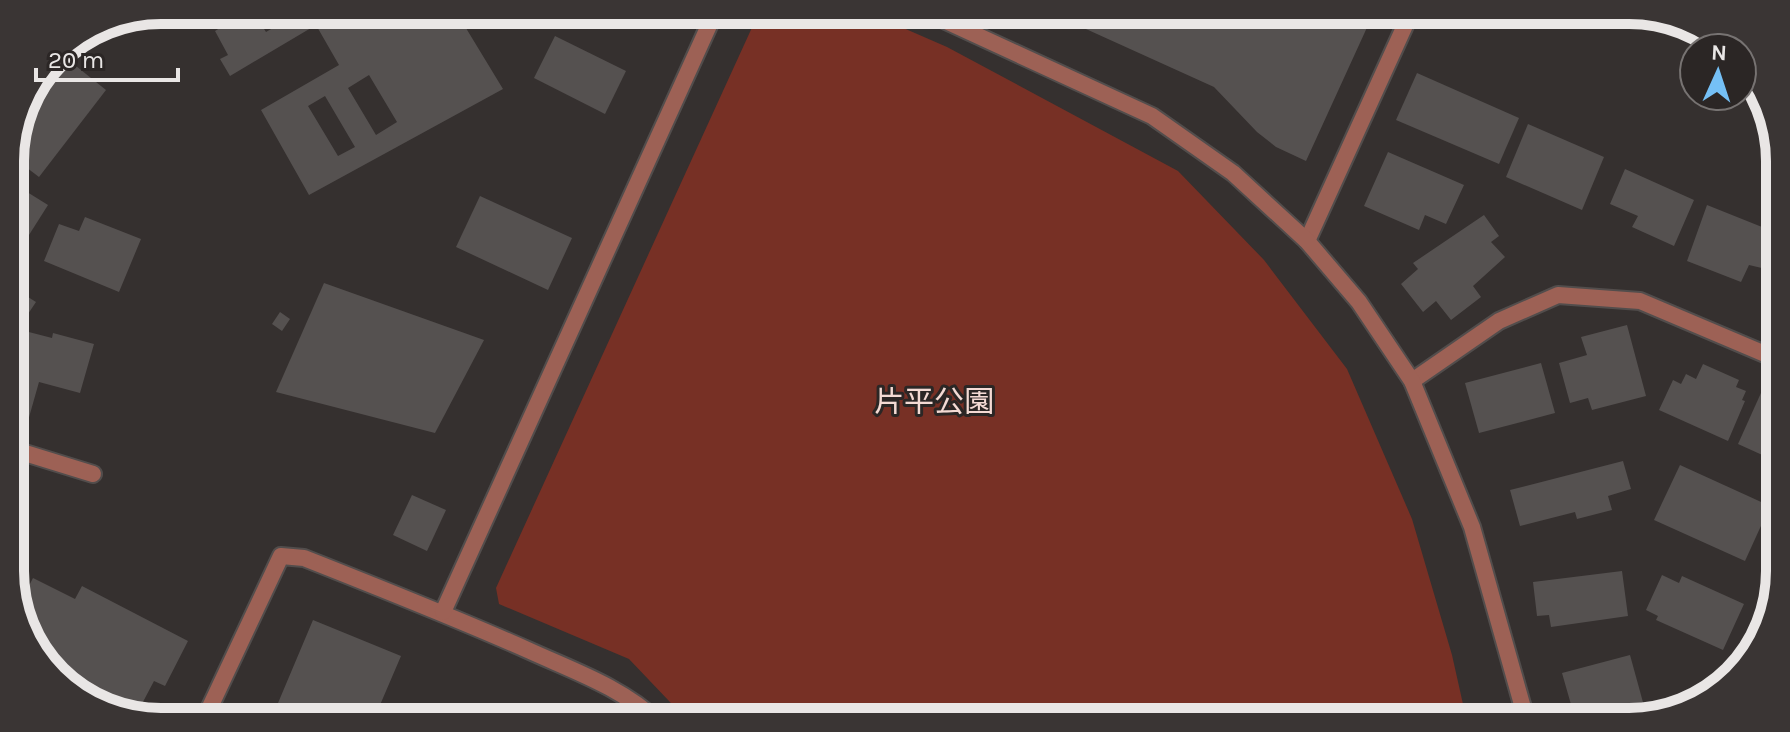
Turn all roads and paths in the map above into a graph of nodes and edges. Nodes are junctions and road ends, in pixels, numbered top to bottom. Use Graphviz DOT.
graph roads {
  1 [pos="710,24"];
  2 [pos="952,24"];
  3 [pos="1406,24"];
  4 [pos="1307,241"];
  5 [pos="1766,354"];
  6 [pos="1412,381"];
  7 [pos="24,453"];
  8 [pos="93,474"];
  9 [pos="443,612"];
  10 [pos="210,708"];
  11 [pos="644,708"];
  12 [pos="1523,708"];
  1 -- 9 [label="street"];
  2 -- 4 [label="street"];
  3 -- 4 [label="street"];
  4 -- 6 [label="street"];
  5 -- 6 [label="street"];
  6 -- 12 [label="street"];
  7 -- 8 [label="street"];
  9 -- 10 [label="street"];
  9 -- 11 [label="street"];
}
